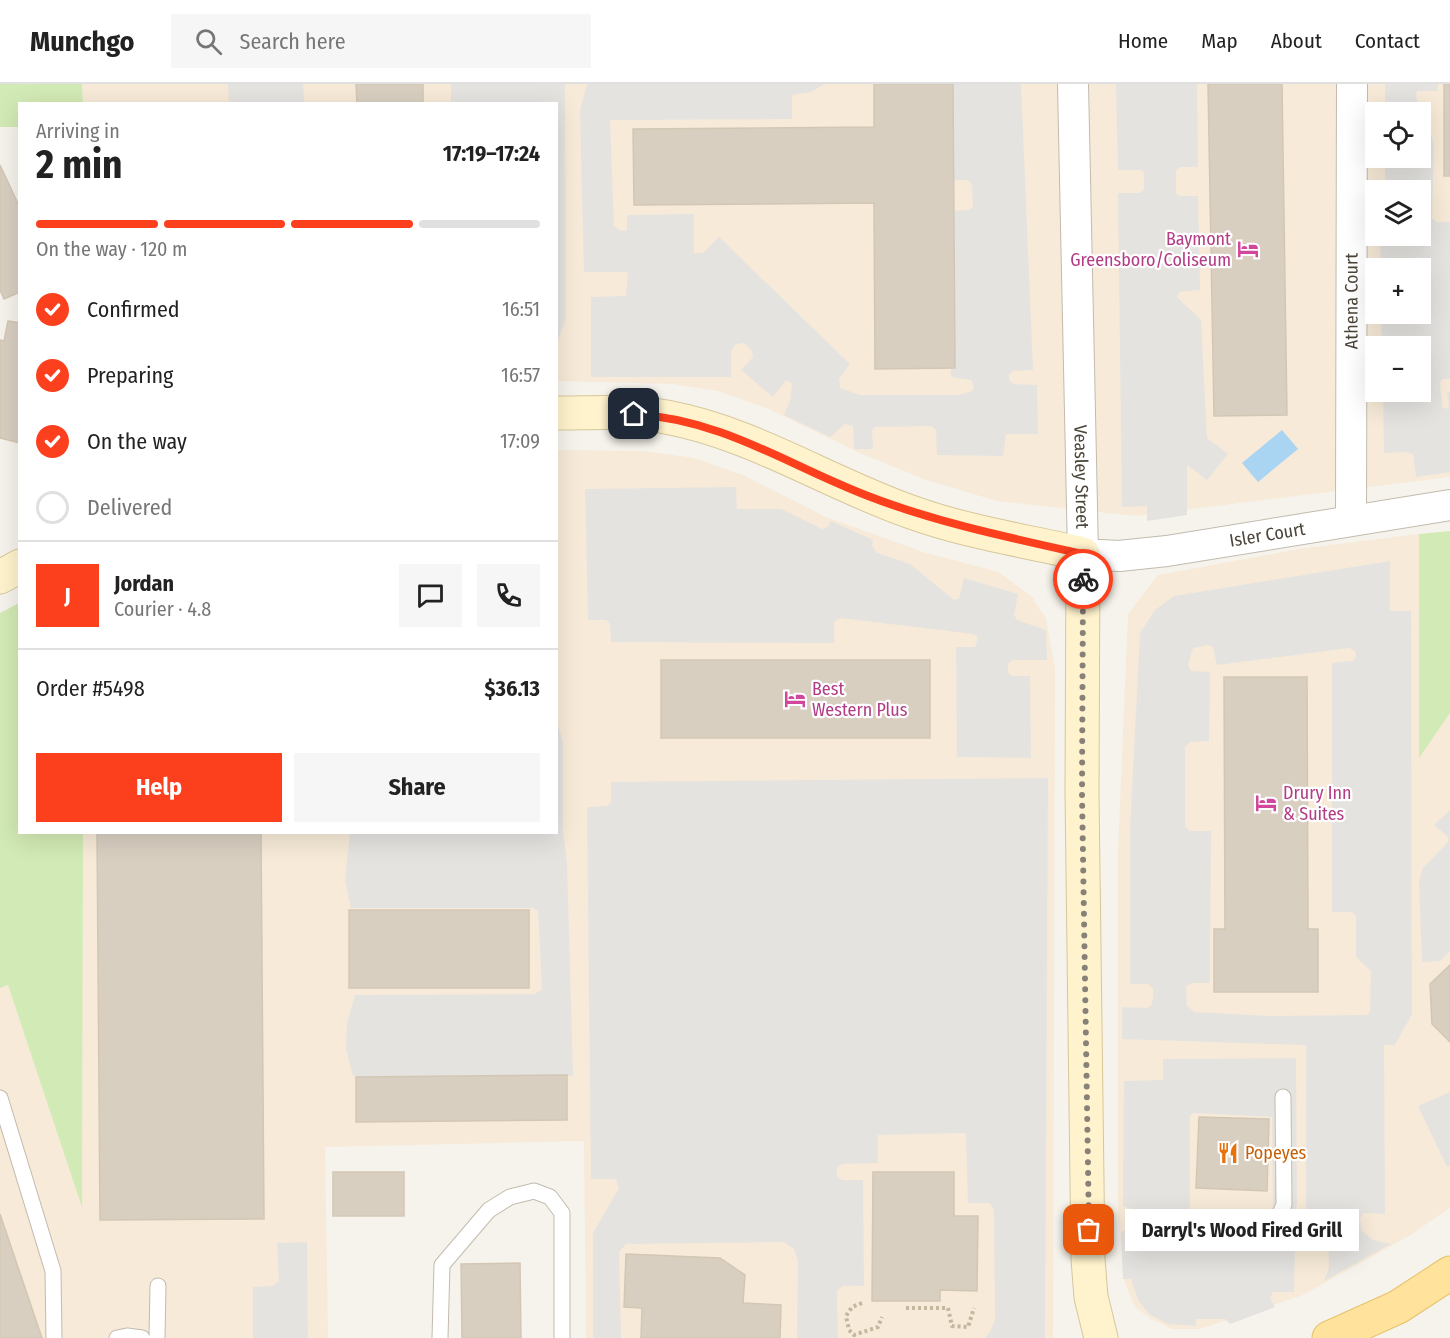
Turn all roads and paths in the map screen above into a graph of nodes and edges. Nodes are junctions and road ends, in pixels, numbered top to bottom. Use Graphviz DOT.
graph roads {
  1 [pos="1074,84"];
  2 [pos="1352,84"];
  3 [pos="558,413"];
  4 [pos="1450,505"];
  5 [pos="1352,519"];
  6 [pos="1083,554"];
  7 [pos="18,567"];
  8 [pos="0,578"];
  9 [pos="1283,1097"];
  10 [pos="0,1098"];
  11 [pos="1248,1232"];
  12 [pos="1450,1273"];
  13 [pos="158,1286"];
  14 [pos="862,1303"];
  15 [pos="906,1308"];
  16 [pos="974,1308"];
  17 [pos="882,1317"];
  18 [pos="54,1338"];
  19 [pos="117,1338"];
  20 [pos="142,1338"];
  21 [pos="157,1338"];
  22 [pos="440,1338"];
  23 [pos="562,1338"];
  24 [pos="1101,1338"];
  25 [pos="1329,1338"];
  1 -- 6 [label="street, Veasley Street"];
  2 -- 5 [label="street, Athena Court"];
  3 -- 6 [label="street"];
  4 -- 5 [label="street, Isler Court"];
  5 -- 6 [label="street, Isler Court"];
  6 -- 24 [label="street, Veasley Street"];
  7 -- 8 [label="street"];
  9 -- 11 [label="lane"];
  10 -- 18 [label="lane"];
  12 -- 25 [label="main road"];
  13 -- 21 [label="lane"];
  14 -- 17 [label="path"];
  15 -- 16 [label="path"];
  19 -- 20 [label="lane"];
  22 -- 23 [label="lane"];
}
